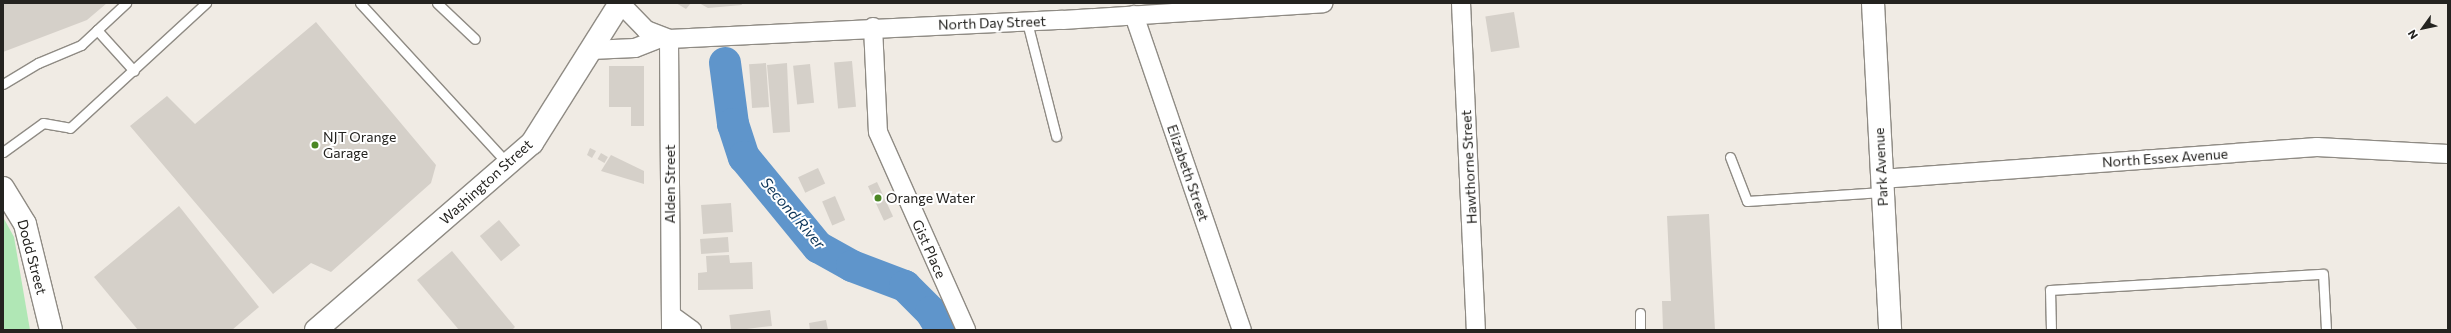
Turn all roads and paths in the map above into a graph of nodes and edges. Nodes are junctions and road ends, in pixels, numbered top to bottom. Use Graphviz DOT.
graph roads {
  1 [pos="126,3"];
  2 [pos="206,3"];
  3 [pos="360,3"];
  4 [pos="437,3"];
  5 [pos="620,3"];
  6 [pos="1323,3"];
  7 [pos="1461,3"];
  8 [pos="1873,3"];
  9 [pos="1134,15"];
  10 [pos="1027,22"];
  11 [pos="873,27"];
  12 [pos="97,30"];
  13 [pos="475,39"];
  14 [pos="665,39"];
  15 [pos="591,50"];
  16 [pos="134,71"];
  17 [pos="3,84"];
  18 [pos="1056,136"];
  19 [pos="3,152"];
  20 [pos="2448,154"];
  21 [pos="1730,157"];
  22 [pos="508,164"];
  23 [pos="1882,185"];
  24 [pos="3,188"];
  25 [pos="1640,313"];
  26 [pos="671,323"];
  27 [pos="52,330"];
  28 [pos="316,330"];
  29 [pos="692,330"];
  30 [pos="966,330"];
  31 [pos="1242,330"];
  32 [pos="1476,330"];
  33 [pos="1640,330"];
  34 [pos="1890,330"];
  35 [pos="2051,330"];
  36 [pos="2326,330"];
  1 -- 12 [label="lane"];
  2 -- 16 [label="lane"];
  3 -- 22 [label="lane"];
  4 -- 13 [label="lane"];
  5 -- 14 [label="street"];
  5 -- 15 [label="main road, Washington Street"];
  6 -- 9 [label="street, North Day Street"];
  7 -- 32 [label="street, Hawthorne Street"];
  8 -- 23 [label="main road, Park Avenue"];
  9 -- 10 [label="street, North Day Street"];
  9 -- 31 [label="street, Elizabeth Street"];
  10 -- 11 [label="street, North Day Street"];
  10 -- 18 [label="lane"];
  11 -- 14 [label="street, North Day Street"];
  11 -- 30 [label="street, Gist Place"];
  12 -- 16 [label="lane"];
  12 -- 17 [label="lane"];
  14 -- 15 [label="street, North Day Street"];
  14 -- 26 [label="street, Alden Street"];
  15 -- 22 [label="main road, Washington Street"];
  16 -- 19 [label="lane"];
  20 -- 23 [label="street, North Essex Avenue"];
  21 -- 23 [label="lane"];
  22 -- 28 [label="main road, Washington Street"];
  23 -- 34 [label="main road, Park Avenue"];
  24 -- 27 [label="main road, Dodd Street"];
  25 -- 33 [label="lane"];
  26 -- 29 [label="street"];
  35 -- 36 [label="lane"];
}
